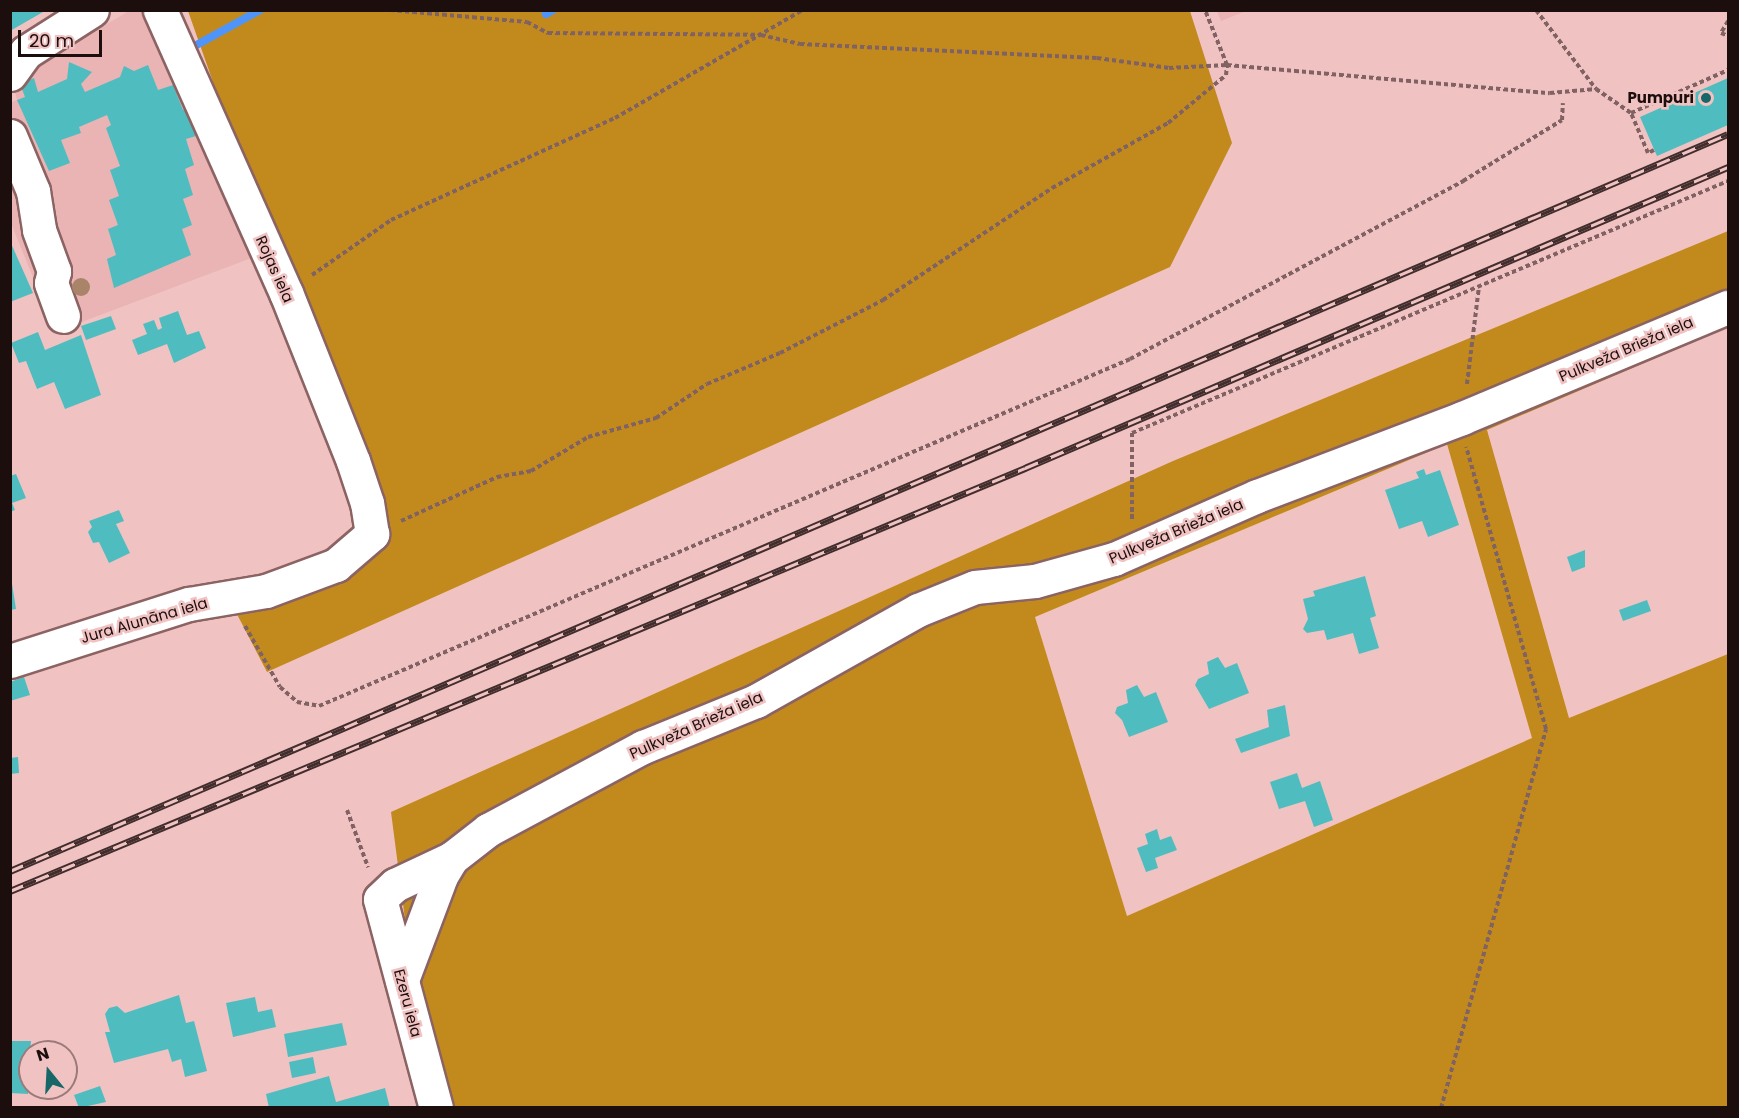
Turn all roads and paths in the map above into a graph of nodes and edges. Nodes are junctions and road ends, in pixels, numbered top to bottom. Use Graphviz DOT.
graph roads {
  1 [pos="93,10"];
  2 [pos="160,10"];
  3 [pos="390,10"];
  4 [pos="803,10"];
  5 [pos="1205,10"];
  6 [pos="1536,10"];
  7 [pos="1728,21"];
  8 [pos="761,35"];
  9 [pos="1728,36"];
  10 [pos="1227,65"];
  11 [pos="1728,70"];
  12 [pos="10,74"];
  13 [pos="1596,89"];
  14 [pos="1563,103"];
  15 [pos="1631,113"];
  16 [pos="10,136"];
  17 [pos="1654,150"];
  18 [pos="1728,181"];
  19 [pos="1479,286"];
  20 [pos="286,293"];
  21 [pos="1728,307"];
  22 [pos="63,316"];
  23 [pos="1462,418"];
  24 [pos="372,534"];
  25 [pos="1132,552"];
  26 [pos="228,597"];
  27 [pos="10,661"];
  28 [pos="347,810"];
  29 [pos="452,858"];
  30 [pos="380,899"];
  31 [pos="402,980"];
  32 [pos="436,1107"];
  33 [pos="1441,1107"];
  1 -- 12 [label="street"];
  2 -- 20 [label="street, Rojas iela"];
  3 -- 8 [label="path"];
  4 -- 8 [label="path"];
  5 -- 10 [label="path"];
  6 -- 13 [label="path"];
  7 -- 9 [label="path"];
  8 -- 10 [label="path"];
  8 -- 20 [label="path"];
  10 -- 13 [label="path"];
  10 -- 24 [label="path"];
  11 -- 15 [label="path"];
  13 -- 15 [label="path"];
  14 -- 26 [label="path"];
  15 -- 17 [label="path"];
  16 -- 22 [label="street"];
  18 -- 19 [label="path"];
  19 -- 23 [label="path"];
  19 -- 25 [label="path"];
  20 -- 24 [label="street, Rojas iela"];
  21 -- 23 [label="street, Pulkveža Brieža iela"];
  23 -- 25 [label="street, Pulkveža Brieža iela"];
  23 -- 33 [label="path"];
  24 -- 26 [label="street, Jura Alunāna iela"];
  25 -- 29 [label="street, Pulkveža Brieža iela"];
  26 -- 27 [label="street, Jura Alunāna iela"];
  28 -- 30 [label="path"];
  29 -- 30 [label="street, Pulkveža Brieža iela"];
  29 -- 31 [label="street"];
  30 -- 31 [label="street, Ezeru iela"];
  31 -- 32 [label="street, Ezeru iela"];
}
